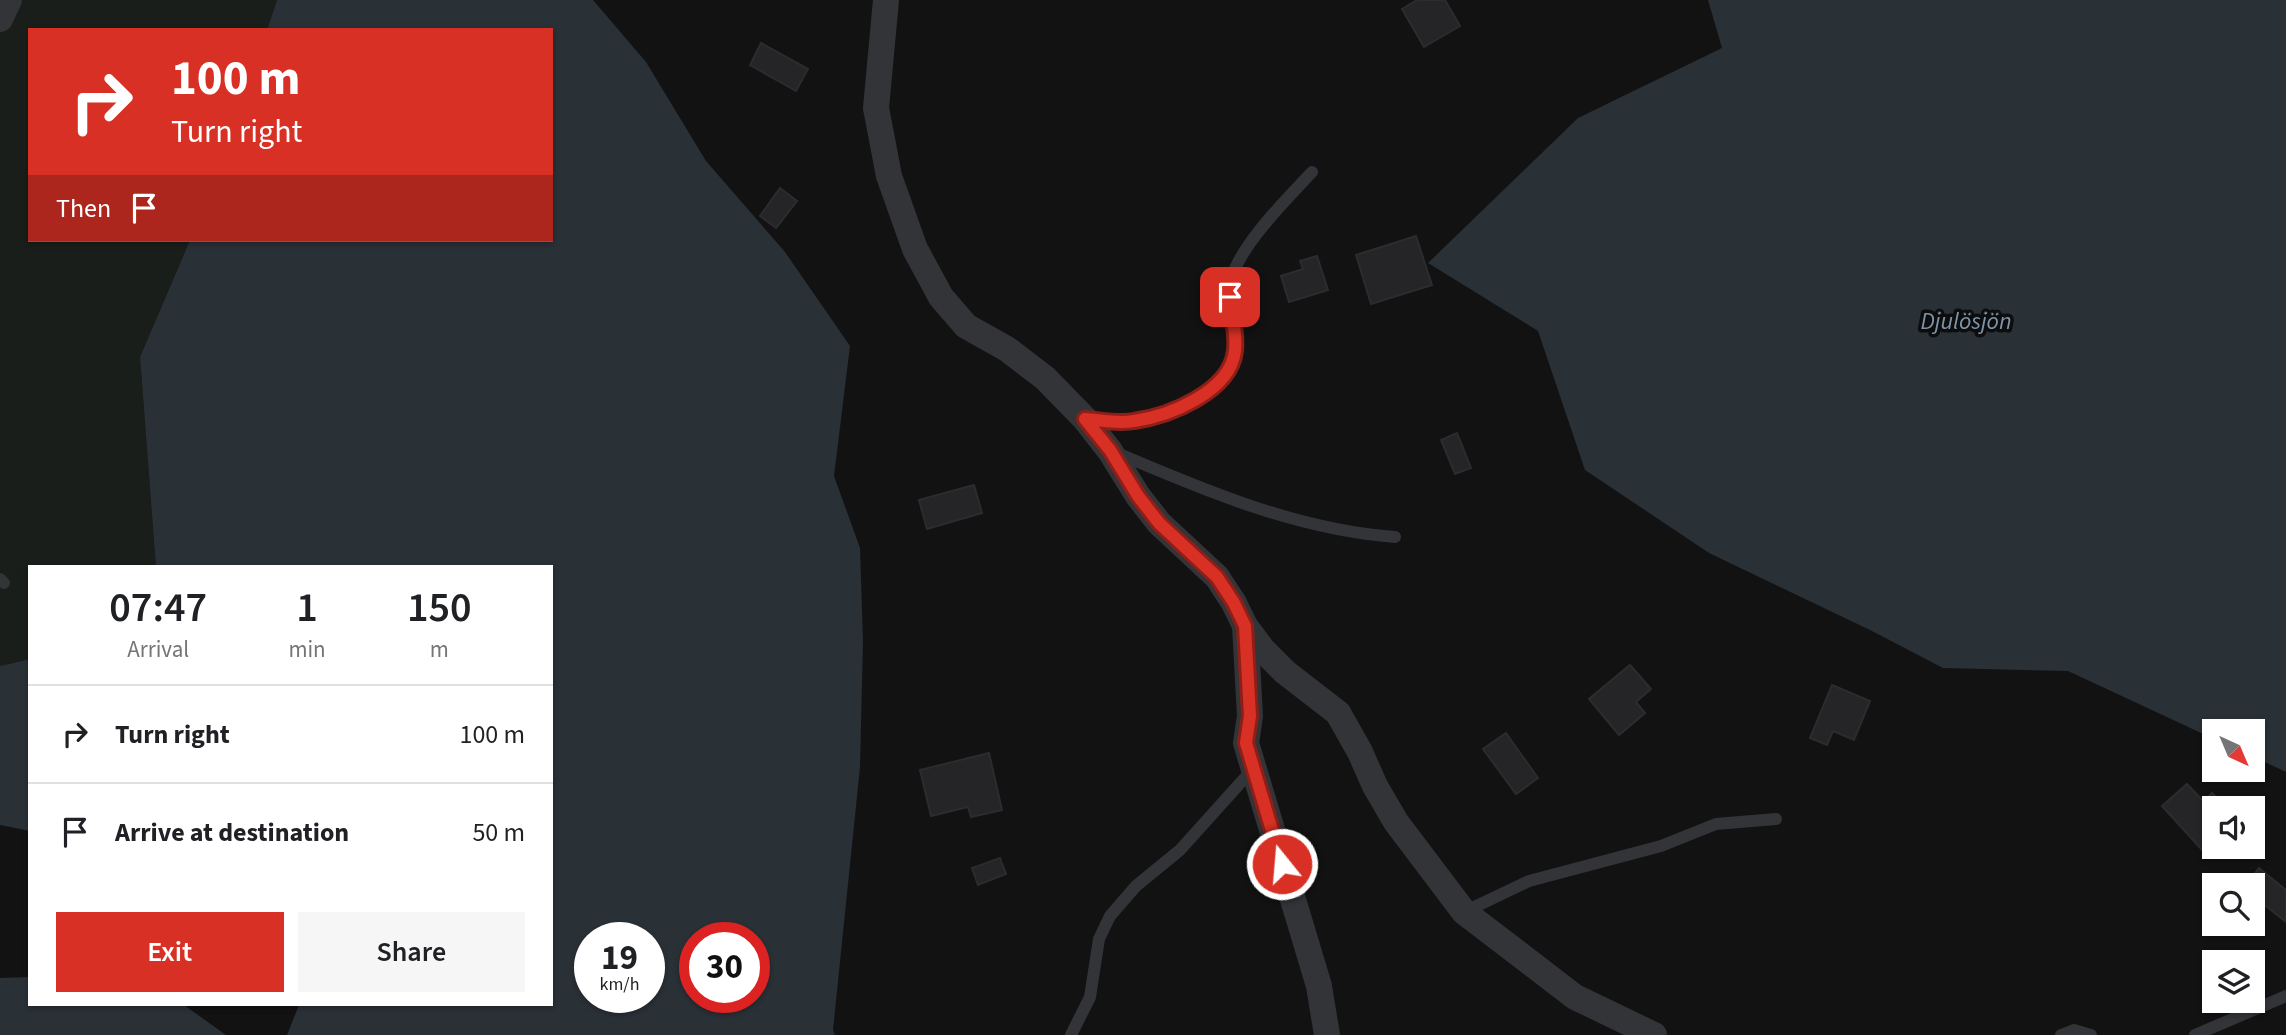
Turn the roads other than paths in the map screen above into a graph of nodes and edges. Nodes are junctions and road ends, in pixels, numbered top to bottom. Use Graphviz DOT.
graph roads {
  1 [pos="9,0"];
  2 [pos="886,0"];
  3 [pos="0,19"];
  4 [pos="1312,172"];
  5 [pos="1085,419"];
  6 [pos="1110,450"];
  7 [pos="1395,537"];
  8 [pos="1245,626"];
  9 [pos="1252,770"];
  10 [pos="1776,819"];
  11 [pos="1464,912"];
  12 [pos="2286,996"];
  13 [pos="1071,1035"];
  14 [pos="1327,1035"];
  15 [pos="1654,1035"];
  16 [pos="2061,1035"];
  17 [pos="2091,1035"];
  18 [pos="2196,1035"];
  1 -- 3 [label="street"];
  2 -- 5 [label="street"];
  4 -- 5 [label="lane"];
  5 -- 6 [label="street"];
  6 -- 7 [label="lane"];
  6 -- 8 [label="street"];
  8 -- 9 [label="street"];
  8 -- 11 [label="street"];
  9 -- 13 [label="lane"];
  9 -- 14 [label="street"];
  10 -- 11 [label="lane"];
  11 -- 15 [label="street"];
  12 -- 18 [label="lane"];
  16 -- 17 [label="lane"];
}
